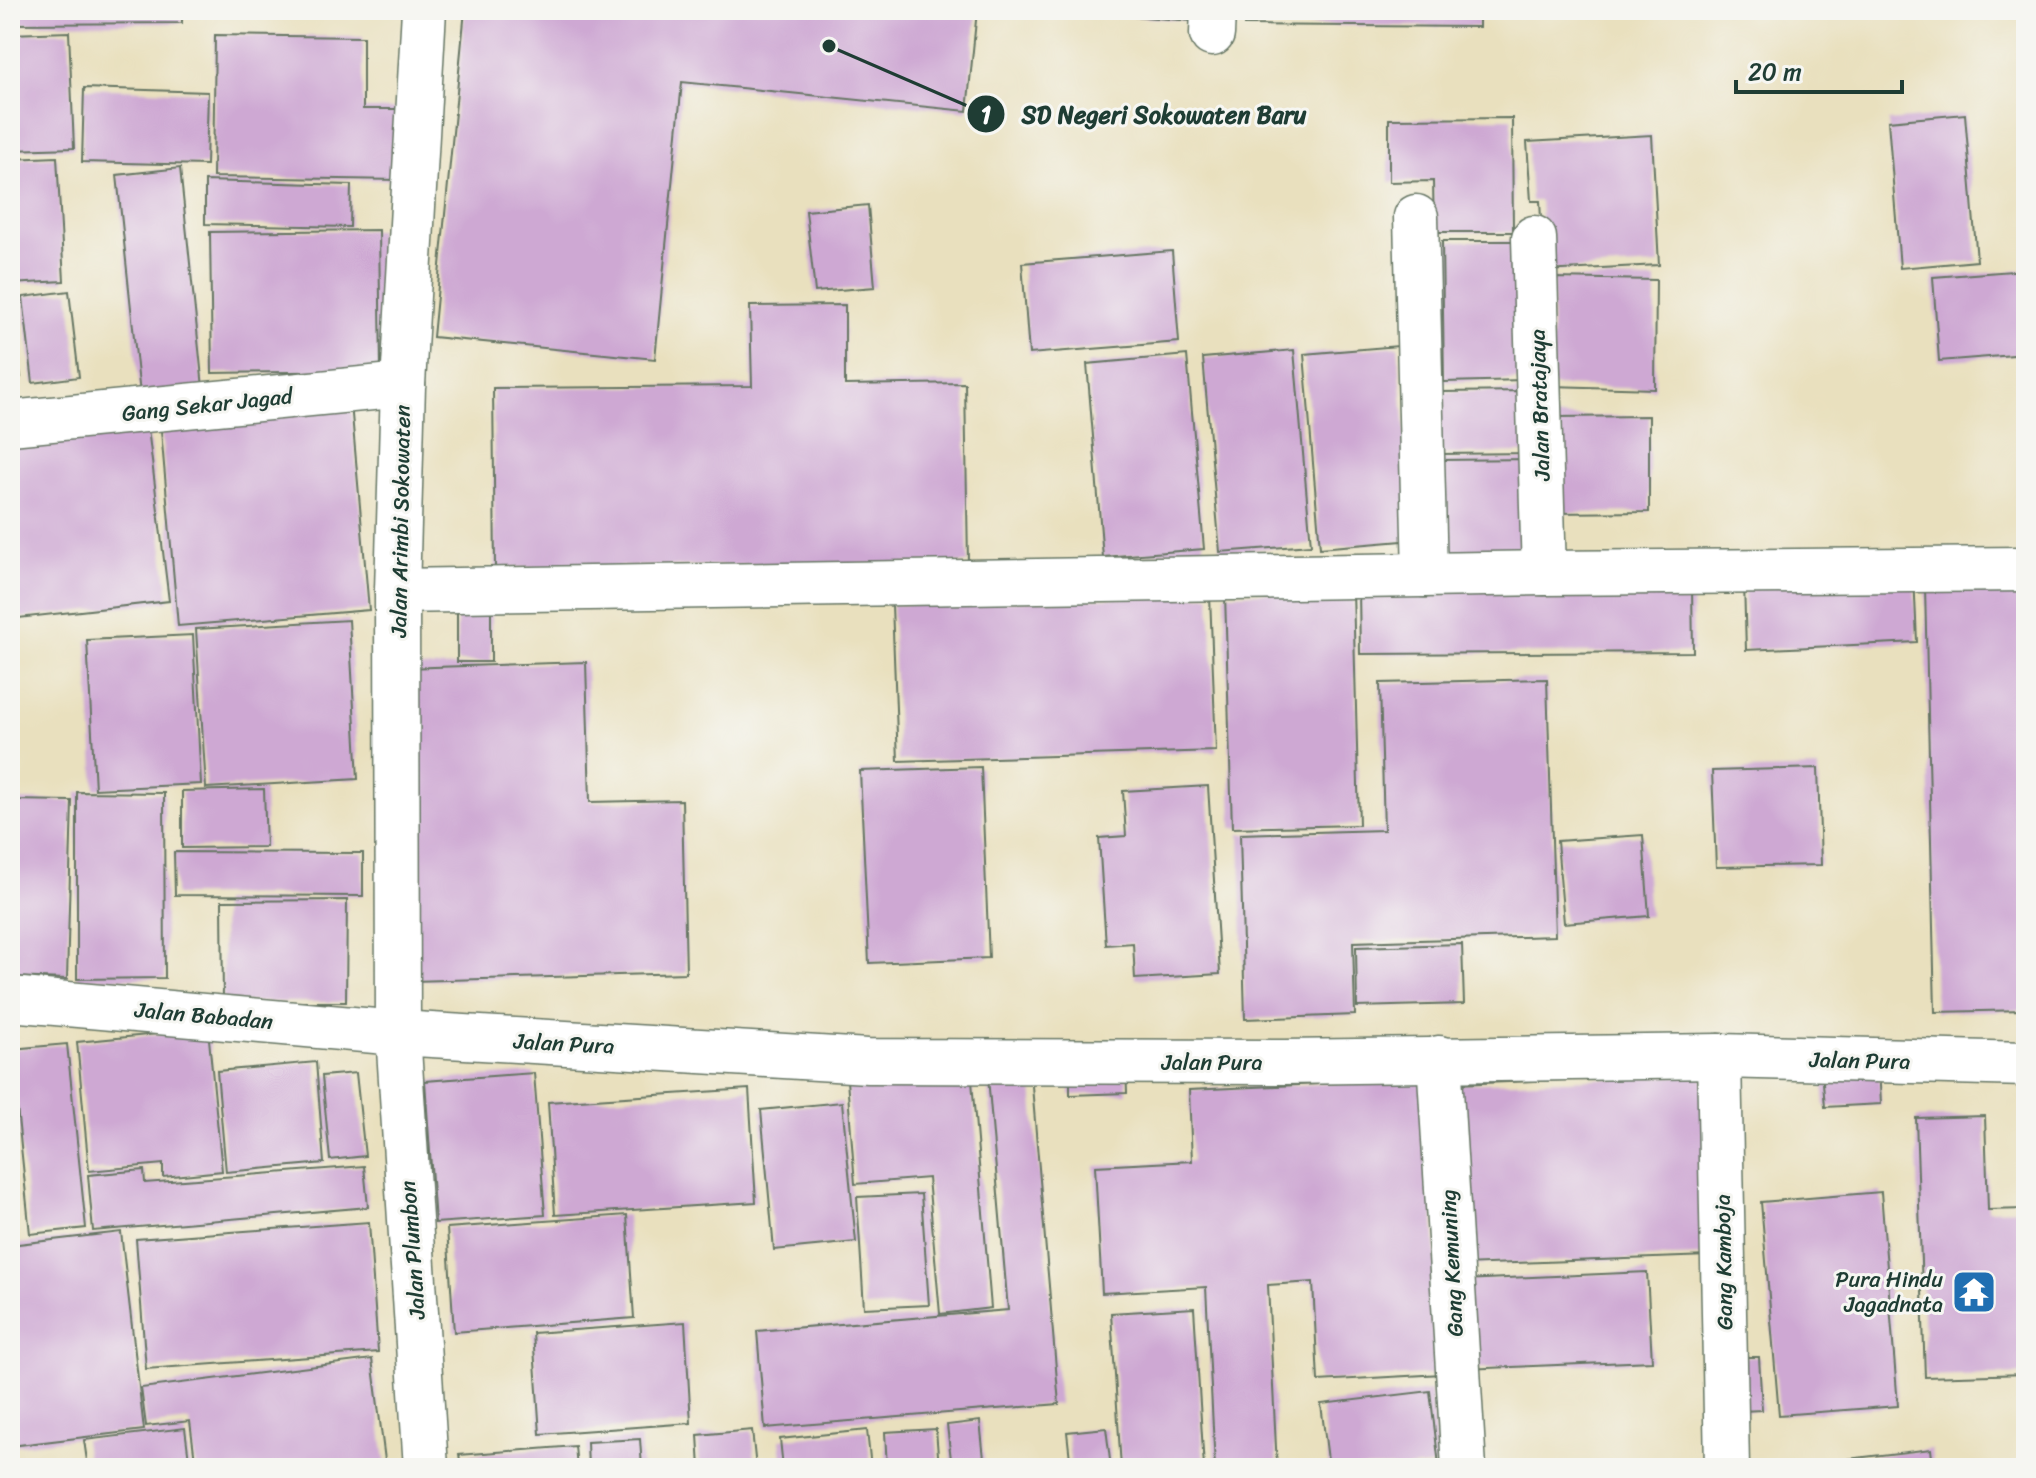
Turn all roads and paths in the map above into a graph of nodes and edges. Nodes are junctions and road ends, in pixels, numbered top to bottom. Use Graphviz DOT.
graph roads {
  1 [pos="424,10"];
  2 [pos="1416,217"];
  3 [pos="1534,238"];
  4 [pos="403,385"];
  5 [pos="10,423"];
  6 [pos="2026,569"];
  7 [pos="1544,573"];
  8 [pos="1425,575"];
  9 [pos="397,591"];
  10 [pos="10,999"];
  11 [pos="398,1033"];
  12 [pos="1719,1056"];
  13 [pos="1439,1058"];
  14 [pos="2026,1064"];
  15 [pos="426,1468"];
  16 [pos="1464,1468"];
  17 [pos="1719,1468"];
  18 [pos="1727,1468"];
  1 -- 4 [label="street, Jalan Arimbi Sokowaten"];
  2 -- 8 [label="street"];
  3 -- 7 [label="street, Jalan Bratajaya"];
  4 -- 5 [label="street, Gang Sekar Jagad"];
  4 -- 9 [label="street, Jalan Arimbi Sokowaten"];
  6 -- 7 [label="street"];
  7 -- 8 [label="street"];
  8 -- 9 [label="street"];
  9 -- 11 [label="street, Jalan Arimbi Sokowaten"];
  10 -- 11 [label="street, Jalan Babadan"];
  11 -- 13 [label="street, Jalan Pura"];
  11 -- 15 [label="street, Jalan Plumbon"];
  12 -- 13 [label="street, Jalan Pura"];
  12 -- 14 [label="street, Jalan Pura"];
  12 -- 18 [label="street, Gang Kamboja"];
  13 -- 16 [label="street, Gang Kemuning"];
  17 -- 18 [label="street"];
}
